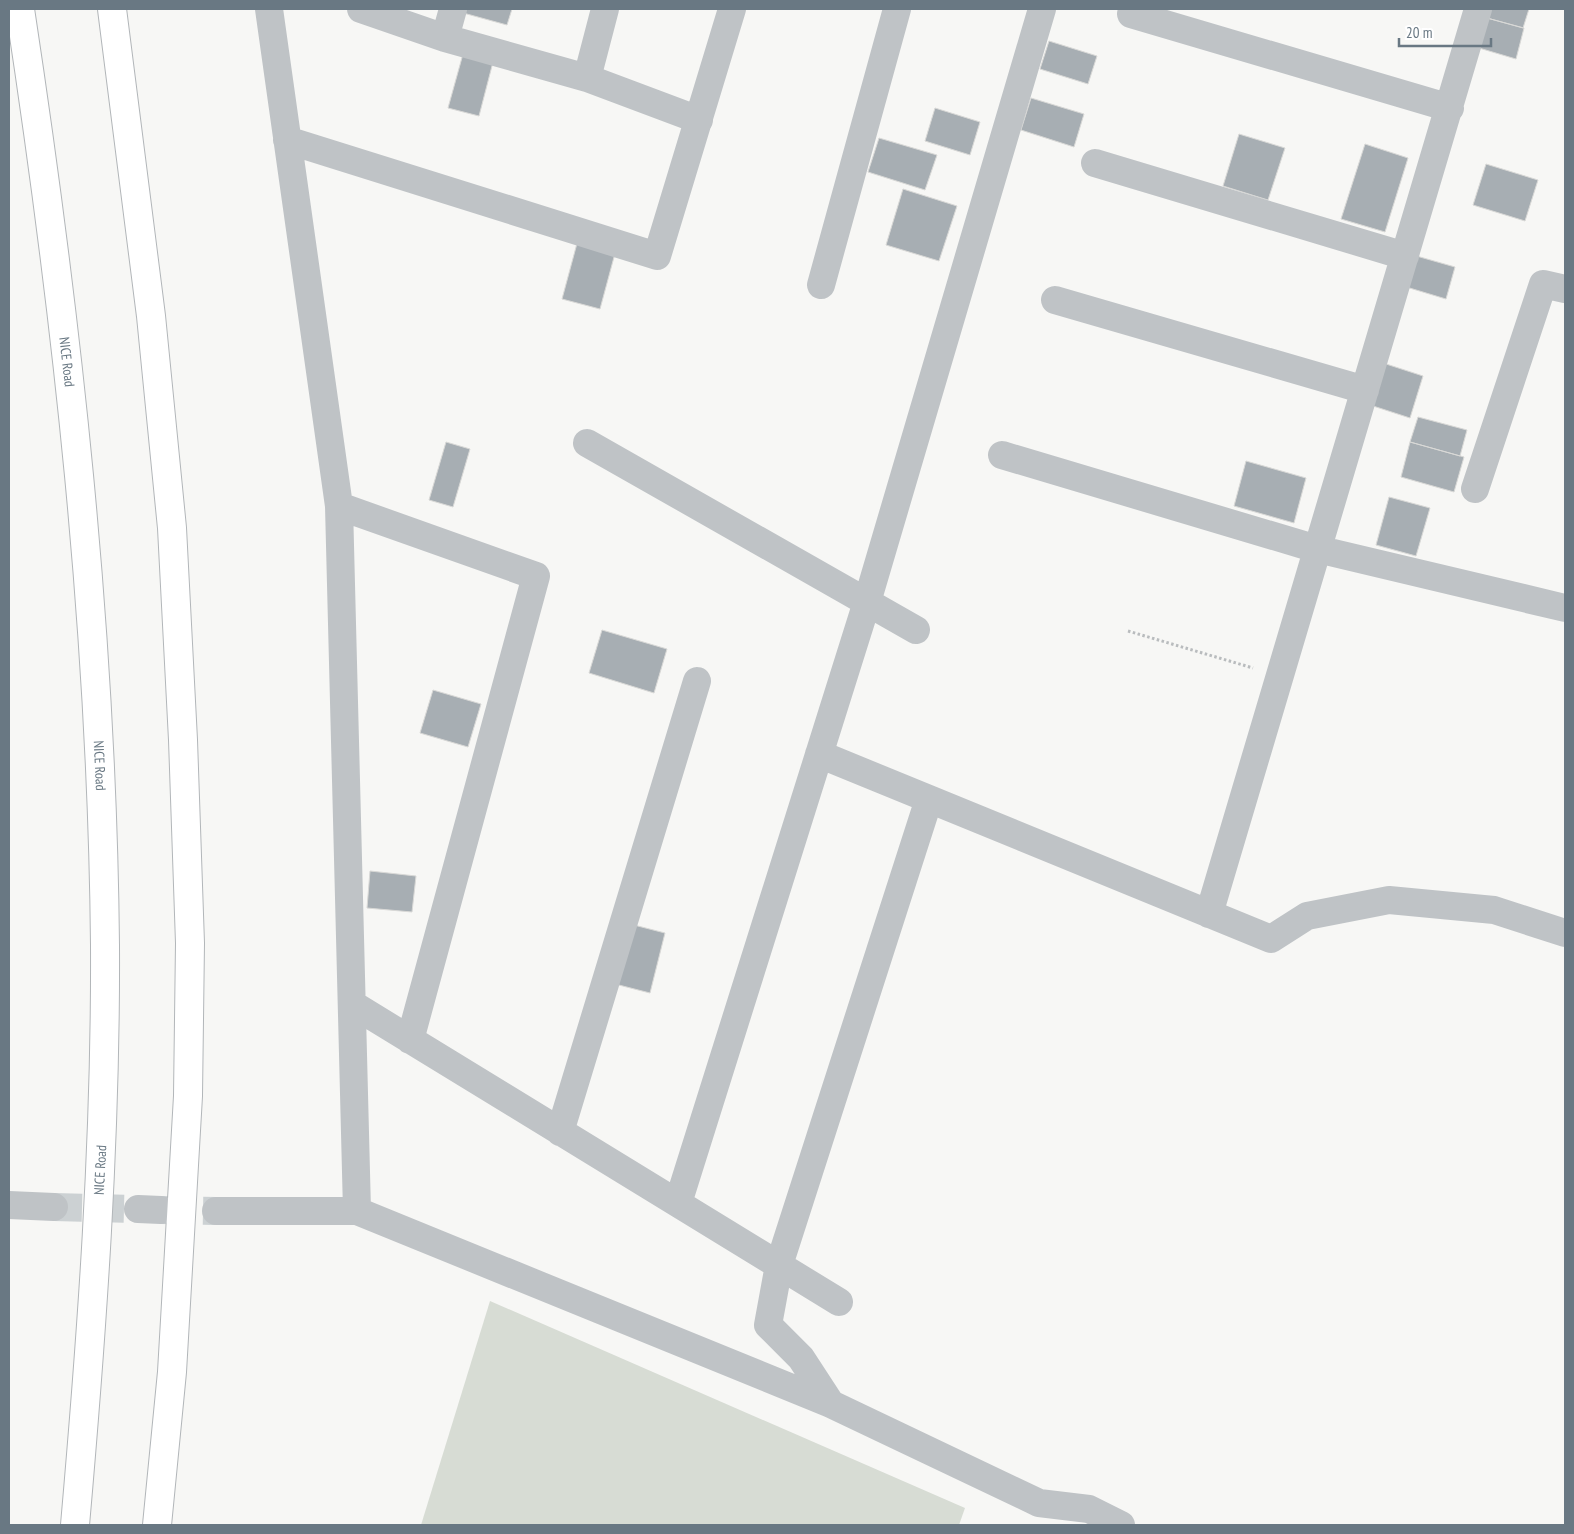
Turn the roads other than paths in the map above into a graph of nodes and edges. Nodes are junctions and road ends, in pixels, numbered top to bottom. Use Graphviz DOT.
graph roads {
  1 [pos="20,9"];
  2 [pos="112,9"];
  3 [pos="269,9"];
  4 [pos="361,9"];
  5 [pos="453,9"];
  6 [pos="605,9"];
  7 [pos="732,9"];
  8 [pos="896,9"];
  9 [pos="1042,9"];
  10 [pos="1478,9"];
  11 [pos="1131,14"];
  12 [pos="445,38"];
  13 [pos="587,78"];
  14 [pos="1450,108"];
  15 [pos="699,120"];
  16 [pos="287,140"];
  17 [pos="1095,163"];
  18 [pos="1405,256"];
  19 [pos="821,285"];
  20 [pos="1565,289"];
  21 [pos="1055,300"];
  22 [pos="1365,390"];
  23 [pos="587,443"];
  24 [pos="1002,455"];
  25 [pos="1475,490"];
  26 [pos="339,506"];
  27 [pos="1317,549"];
  28 [pos="867,602"];
  29 [pos="1565,608"];
  30 [pos="916,630"];
  31 [pos="697,681"];
  32 [pos="819,754"];
  33 [pos="929,799"];
  34 [pos="1209,914"];
  35 [pos="1565,933"];
  36 [pos="352,1004"];
  37 [pos="410,1040"];
  38 [pos="560,1132"];
  39 [pos="678,1203"];
  40 [pos="9,1205"];
  41 [pos="54,1207"];
  42 [pos="216,1211"];
  43 [pos="357,1211"];
  44 [pos="779,1265"];
  45 [pos="840,1302"];
  46 [pos="831,1404"];
  47 [pos="75,1525"];
  48 [pos="158,1525"];
  49 [pos="1122,1525"];
  1 -- 47 [label="highway, NICE Road"];
  2 -- 48 [label="highway"];
  3 -- 16 [label="street"];
  4 -- 12 [label="street"];
  5 -- 12 [label="street"];
  6 -- 13 [label="street"];
  7 -- 15 [label="street"];
  8 -- 19 [label="street"];
  9 -- 28 [label="street"];
  10 -- 14 [label="street"];
  11 -- 14 [label="street"];
  12 -- 13 [label="street"];
  13 -- 15 [label="street"];
  14 -- 18 [label="street"];
  15 -- 16 [label="street"];
  16 -- 26 [label="street"];
  17 -- 18 [label="street"];
  18 -- 22 [label="street"];
  20 -- 25 [label="street"];
  21 -- 22 [label="street"];
  22 -- 27 [label="street"];
  23 -- 28 [label="street"];
  24 -- 27 [label="street"];
  26 -- 36 [label="street"];
  26 -- 37 [label="street"];
  27 -- 29 [label="street"];
  27 -- 34 [label="street"];
  28 -- 30 [label="street"];
  28 -- 32 [label="street"];
  31 -- 38 [label="street"];
  32 -- 33 [label="street"];
  32 -- 39 [label="street"];
  33 -- 34 [label="street"];
  33 -- 44 [label="street"];
  34 -- 35 [label="street"];
  36 -- 37 [label="street"];
  36 -- 43 [label="street"];
  37 -- 38 [label="street"];
  38 -- 39 [label="street"];
  39 -- 44 [label="street"];
  40 -- 41 [label="street"];
  42 -- 43 [label="street"];
  43 -- 46 [label="street"];
  44 -- 45 [label="street"];
  44 -- 46 [label="street"];
  46 -- 49 [label="street"];
}
